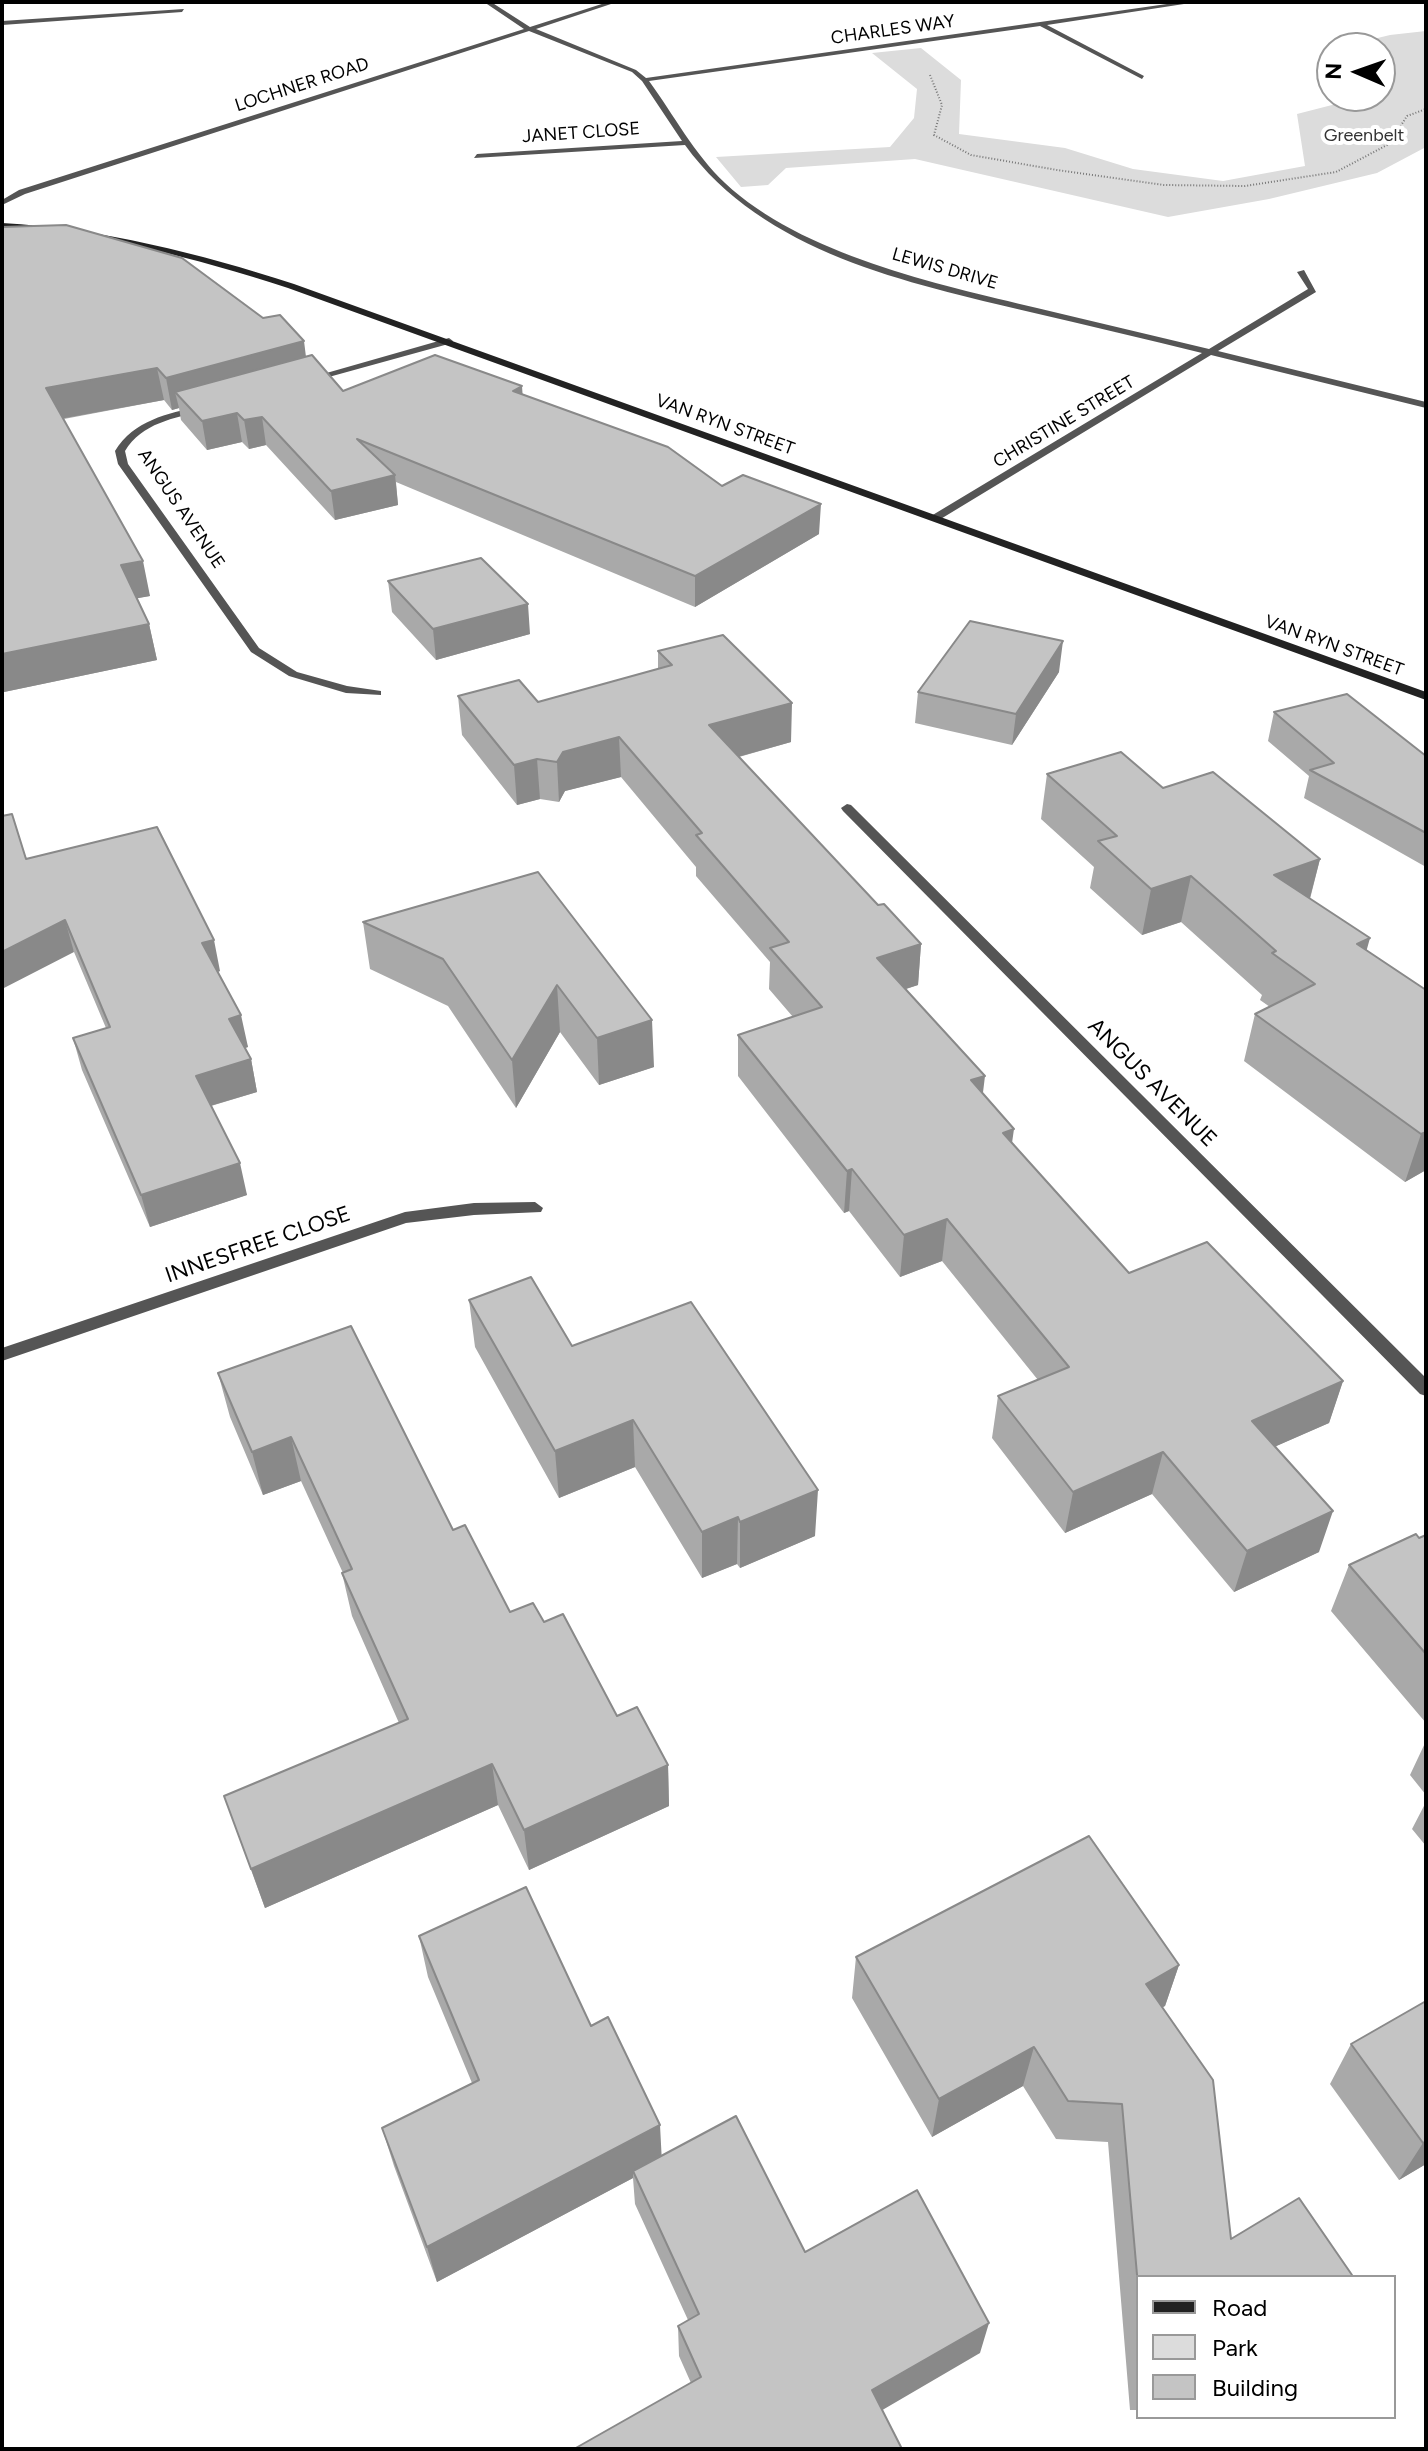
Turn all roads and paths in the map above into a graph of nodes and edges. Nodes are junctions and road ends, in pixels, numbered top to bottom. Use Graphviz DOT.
graph roads {
  1 [pos="487,2"];
  2 [pos="614,2"];
  3 [pos="1194,2"];
  4 [pos="1183,3"];
  5 [pos="182,10"];
  6 [pos="2,23"];
  7 [pos="1041,24"];
  8 [pos="529,29"];
  9 [pos="885,46"];
  10 [pos="1142,77"];
  11 [pos="644,80"];
  12 [pos="1426,109"];
  13 [pos="687,143"];
  14 [pos="477,156"];
  15 [pos="2,203"];
  16 [pos="2,225"];
  17 [pos="1301,272"];
  18 [pos="449,341"];
  19 [pos="1210,352"];
  20 [pos="291,384"];
  21 [pos="216,404"];
  22 [pos="1426,405"];
  23 [pos="935,518"];
  24 [pos="377,693"];
  25 [pos="1426,696"];
  26 [pos="847,808"];
  27 [pos="535,1208"];
  28 [pos="2,1355"];
  29 [pos="1426,1389"];
  1 -- 8 [label="street, LEWIS DRIVE"];
  2 -- 8 [label="street, LOCHNER ROAD"];
  3 -- 4 [label="street, CHARLES WAY"];
  4 -- 7 [label="street, CHARLES WAY"];
  5 -- 6 [label="street"];
  7 -- 9 [label="street, CHARLES WAY"];
  7 -- 10 [label="street"];
  8 -- 11 [label="street, LEWIS DRIVE"];
  8 -- 15 [label="street, LOCHNER ROAD"];
  9 -- 11 [label="street, CHARLES WAY"];
  9 -- 12 [label="path"];
  11 -- 13 [label="street, LEWIS DRIVE"];
  13 -- 14 [label="street, JANET CLOSE"];
  13 -- 19 [label="street, LEWIS DRIVE"];
  16 -- 18 [label="street, VAN RYN STREET"];
  17 -- 19 [label="street, CHRISTINE STREET"];
  18 -- 20 [label="street"];
  18 -- 23 [label="street, VAN RYN STREET"];
  19 -- 22 [label="street, LEWIS DRIVE"];
  19 -- 23 [label="street, CHRISTINE STREET"];
  21 -- 24 [label="street, ANGUS AVENUE"];
  23 -- 25 [label="street, VAN RYN STREET"];
  26 -- 29 [label="street, ANGUS AVENUE"];
  27 -- 28 [label="street, INNESFREE CLOSE"];
}
